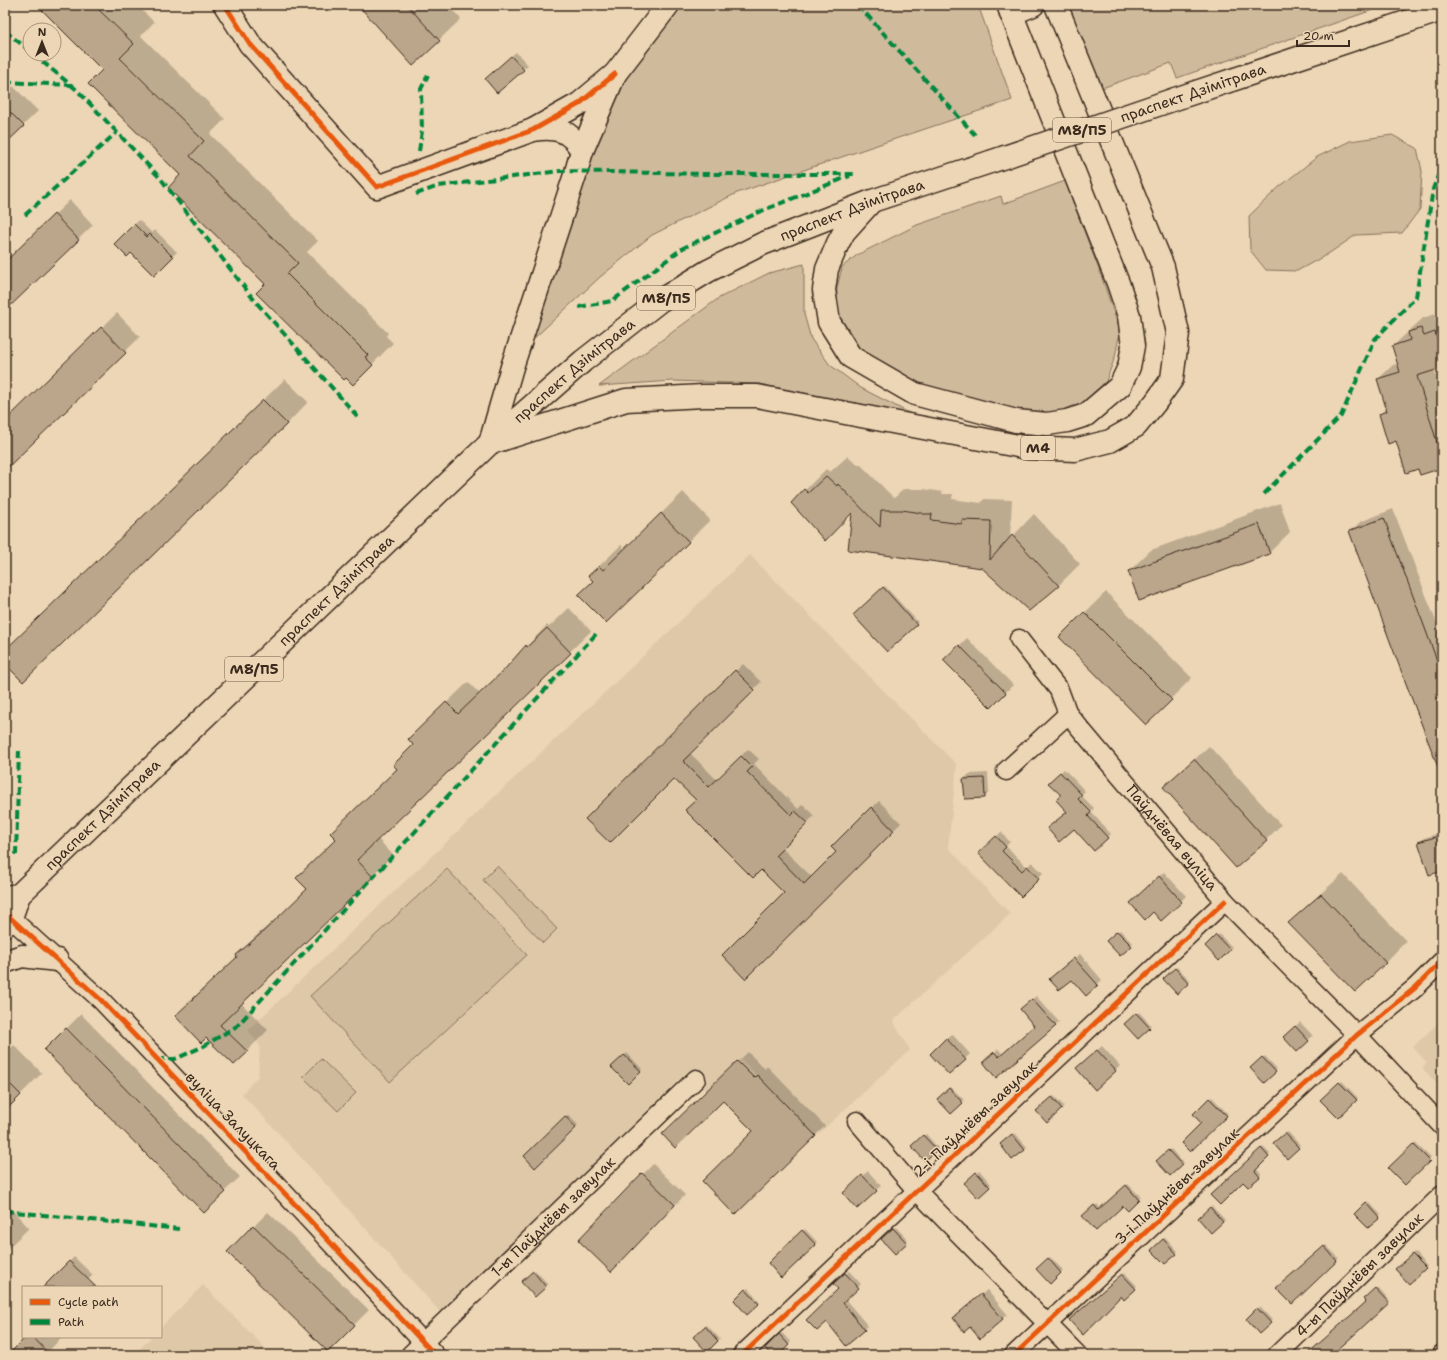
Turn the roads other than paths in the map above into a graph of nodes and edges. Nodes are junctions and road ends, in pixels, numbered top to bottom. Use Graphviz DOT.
graph roads {
  1 [pos="225,5"];
  2 [pos="668,5"];
  3 [pos="1033,5"];
  4 [pos="1056,5"];
  5 [pos="1009,9"];
  6 [pos="1442,10"];
  7 [pos="615,74"];
  8 [pos="533,130"];
  9 [pos="582,151"];
  10 [pos="872,201"];
  11 [pos="490,444"];
  12 [pos="1019,639"];
  13 [pos="1068,714"];
  14 [pos="1006,771"];
  15 [pos="12,896"];
  16 [pos="1225,901"];
  17 [pos="7,919"];
  18 [pos="57,960"];
  19 [pos="1442,961"];
  20 [pos="5,962"];
  21 [pos="1357,1035"];
  22 [pos="696,1079"];
  23 [pos="856,1121"];
  24 [pos="1442,1126"];
  25 [pos="916,1190"];
  26 [pos="1442,1194"];
  27 [pos="1047,1323"];
  28 [pos="429,1349"];
  29 [pos="410,1355"];
  30 [pos="742,1355"];
  31 [pos="1014,1355"];
  32 [pos="1078,1355"];
  33 [pos="1277,1355"];
  1 -- 8 [label="main road"];
  2 -- 7 [label="main road"];
  3 -- 5 [label="main road"];
  4 -- 11 [label="main road, М4"];
  5 -- 10 [label="main road, М4"];
  6 -- 10 [label="main road, праспект Дзімітрава / М8/П5, bridge"];
  7 -- 8 [label="main road"];
  7 -- 9 [label="main road"];
  8 -- 9 [label="main road"];
  9 -- 11 [label="main road"];
  10 -- 11 [label="main road, праспект Дзімітрава / М8/П5"];
  11 -- 15 [label="main road, праспект Дзімітрава / М8/П5"];
  12 -- 13 [label="street, Паўднёвая вуліца"];
  13 -- 14 [label="street"];
  13 -- 16 [label="street, Паўднёвая вуліца"];
  15 -- 17 [label="main road"];
  16 -- 21 [label="street, Паўднёвая вуліца"];
  16 -- 25 [label="street, 2-і Паўднёвы завулак"];
  17 -- 18 [label="street, вуліца Залуцкага"];
  18 -- 20 [label="main road"];
  18 -- 28 [label="street, вуліца Залуцкага"];
  19 -- 21 [label="street, 3-і Паўднёвы завулак"];
  21 -- 24 [label="street, Паўднёвая вуліца"];
  21 -- 27 [label="street, 3-і Паўднёвы завулак"];
  22 -- 28 [label="street, 1-ы Паўднёвы завулак"];
  23 -- 25 [label="street"];
  25 -- 27 [label="street"];
  25 -- 30 [label="street, 2-і Паўднёвы завулак"];
  26 -- 33 [label="street, 4-ы Паўднёвы завулак"];
  27 -- 31 [label="street, 3-і Паўднёвы завулак"];
  27 -- 32 [label="street"];
  28 -- 29 [label="street, 1-ы Паўднёвы завулак"];
}
